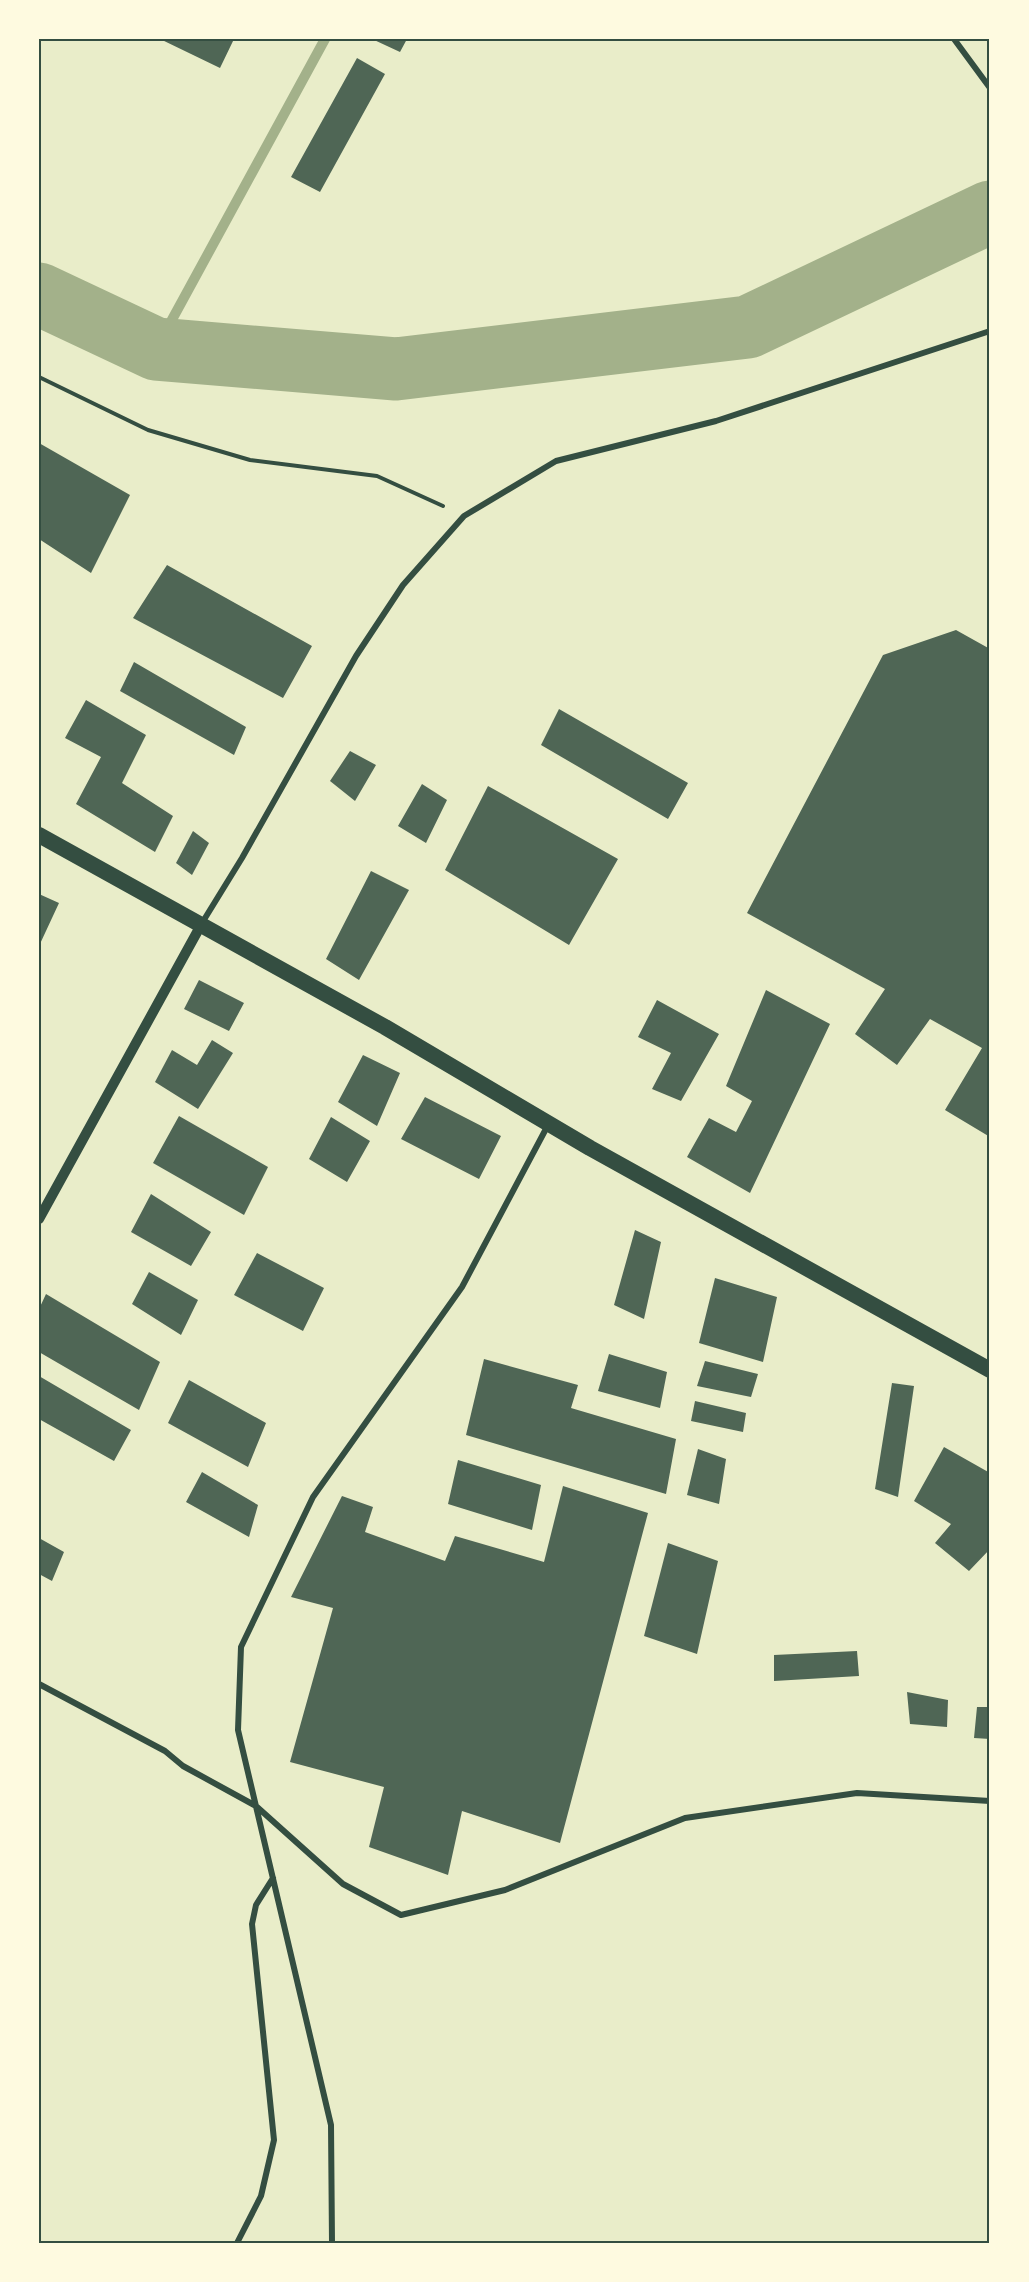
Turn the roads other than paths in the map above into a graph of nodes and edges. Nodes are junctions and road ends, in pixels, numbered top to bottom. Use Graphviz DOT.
graph roads {
  1 [pos="954,39"];
  2 [pos="990,88"];
  3 [pos="990,331"];
  4 [pos="39,836"];
  5 [pos="201,925"];
  6 [pos="549,1124"];
  7 [pos="39,1219"];
  8 [pos="990,1370"];
  9 [pos="39,1684"];
  10 [pos="990,1801"];
  11 [pos="256,1806"];
  12 [pos="273,1878"];
  13 [pos="237,2243"];
  14 [pos="332,2243"];
  1 -- 2 [label="street"];
  3 -- 5 [label="street"];
  4 -- 5 [label="highway"];
  5 -- 6 [label="highway"];
  5 -- 7 [label="street"];
  6 -- 8 [label="highway"];
  6 -- 11 [label="street"];
  9 -- 11 [label="street"];
  10 -- 11 [label="street"];
  11 -- 12 [label="street"];
  12 -- 13 [label="street"];
  12 -- 14 [label="street"];
}
